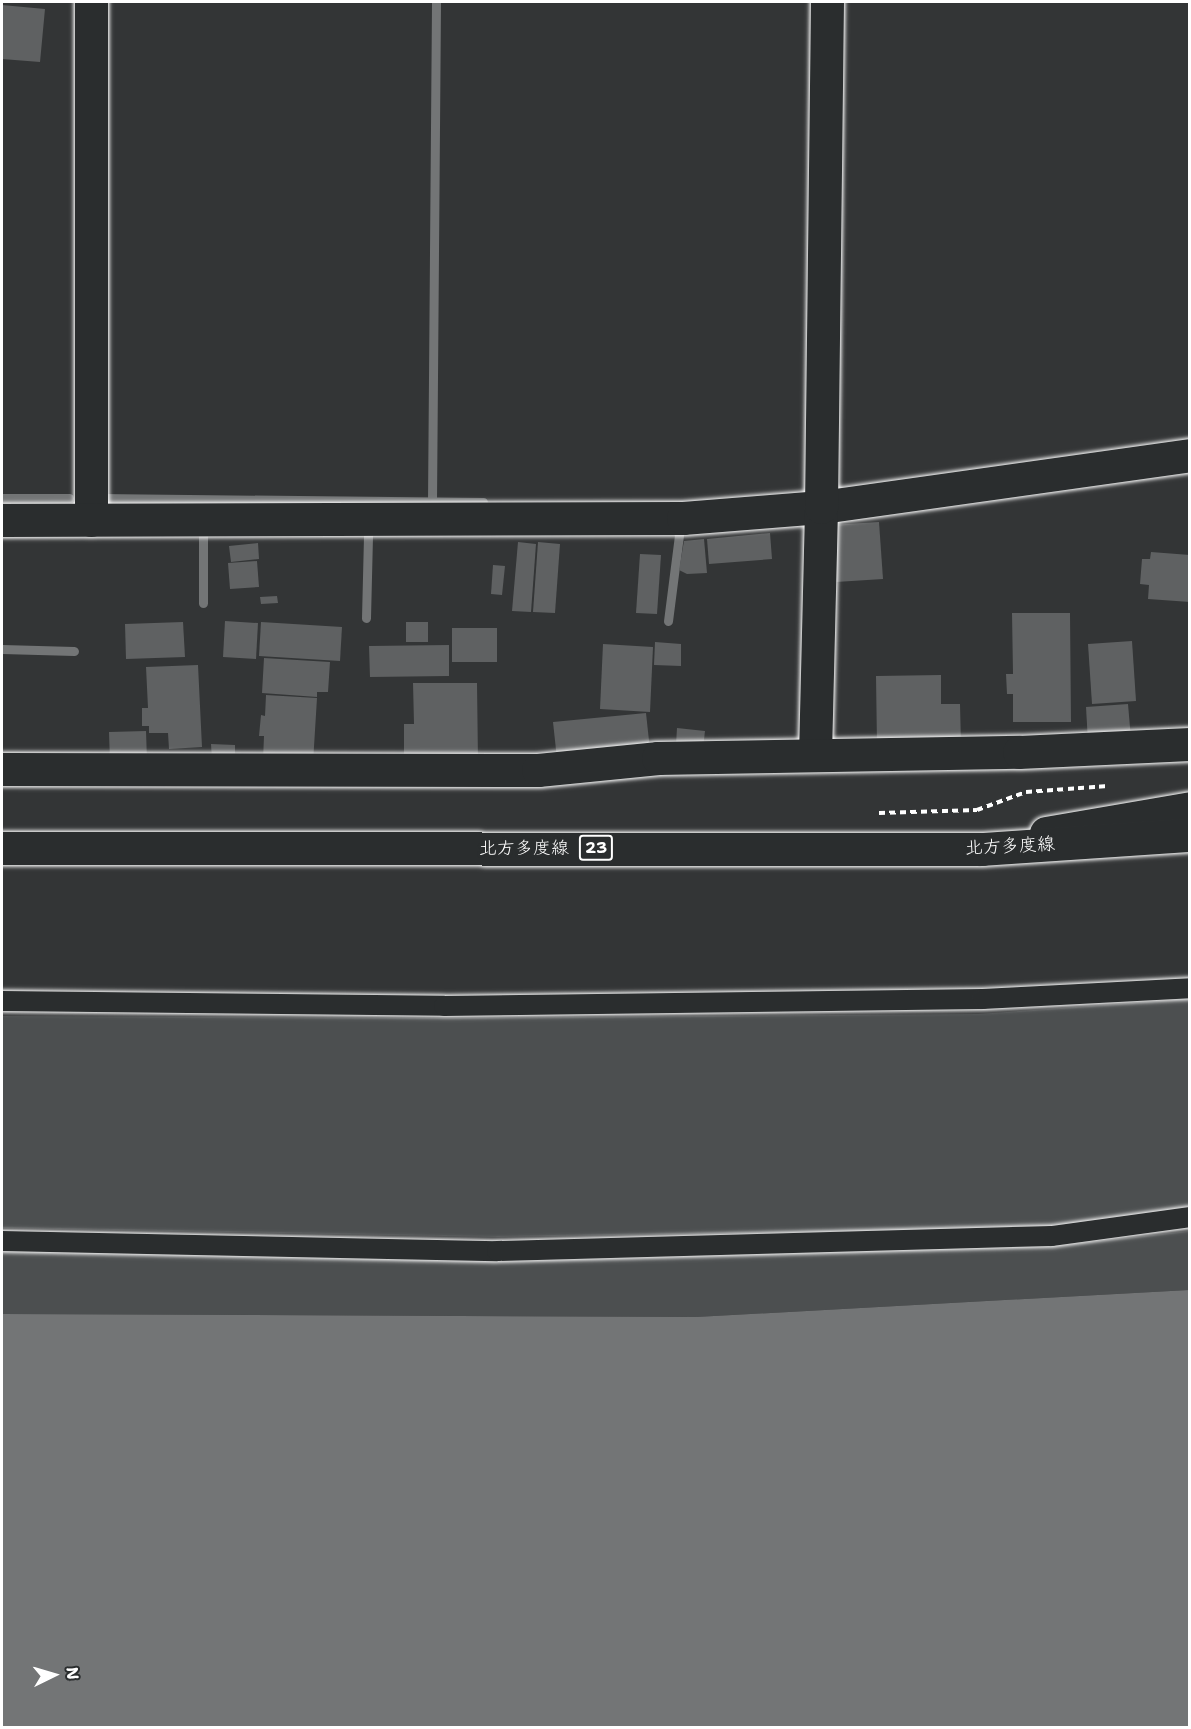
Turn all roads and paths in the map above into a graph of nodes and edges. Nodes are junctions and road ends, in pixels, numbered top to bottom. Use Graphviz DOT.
graph roads {
  1 [pos="91,2"];
  2 [pos="827,2"];
  3 [pos="1190,455"];
  4 [pos="821,507"];
  5 [pos="2,520"];
  6 [pos="91,520"];
  7 [pos="1190,744"];
  8 [pos="815,755"];
  9 [pos="2,769"];
  10 [pos="1120,785"];
  11 [pos="1190,808"];
  12 [pos="870,813"];
  13 [pos="1190,835"];
  14 [pos="2,848"];
  15 [pos="982,849"];
  16 [pos="1190,988"];
  17 [pos="2,1001"];
  18 [pos="1190,1217"];
  19 [pos="2,1241"];
  1 -- 6 [label="street"];
  2 -- 4 [label="street"];
  3 -- 4 [label="street"];
  4 -- 6 [label="street"];
  4 -- 8 [label="street"];
  5 -- 6 [label="street"];
  7 -- 8 [label="street"];
  8 -- 9 [label="street"];
  10 -- 12 [label="path"];
  11 -- 15 [label="street"];
  13 -- 15 [label="street, 北方多度線 / 23"];
  14 -- 15 [label="street, 北方多度線 / 23"];
  16 -- 17 [label="lane"];
  18 -- 19 [label="lane"];
}
